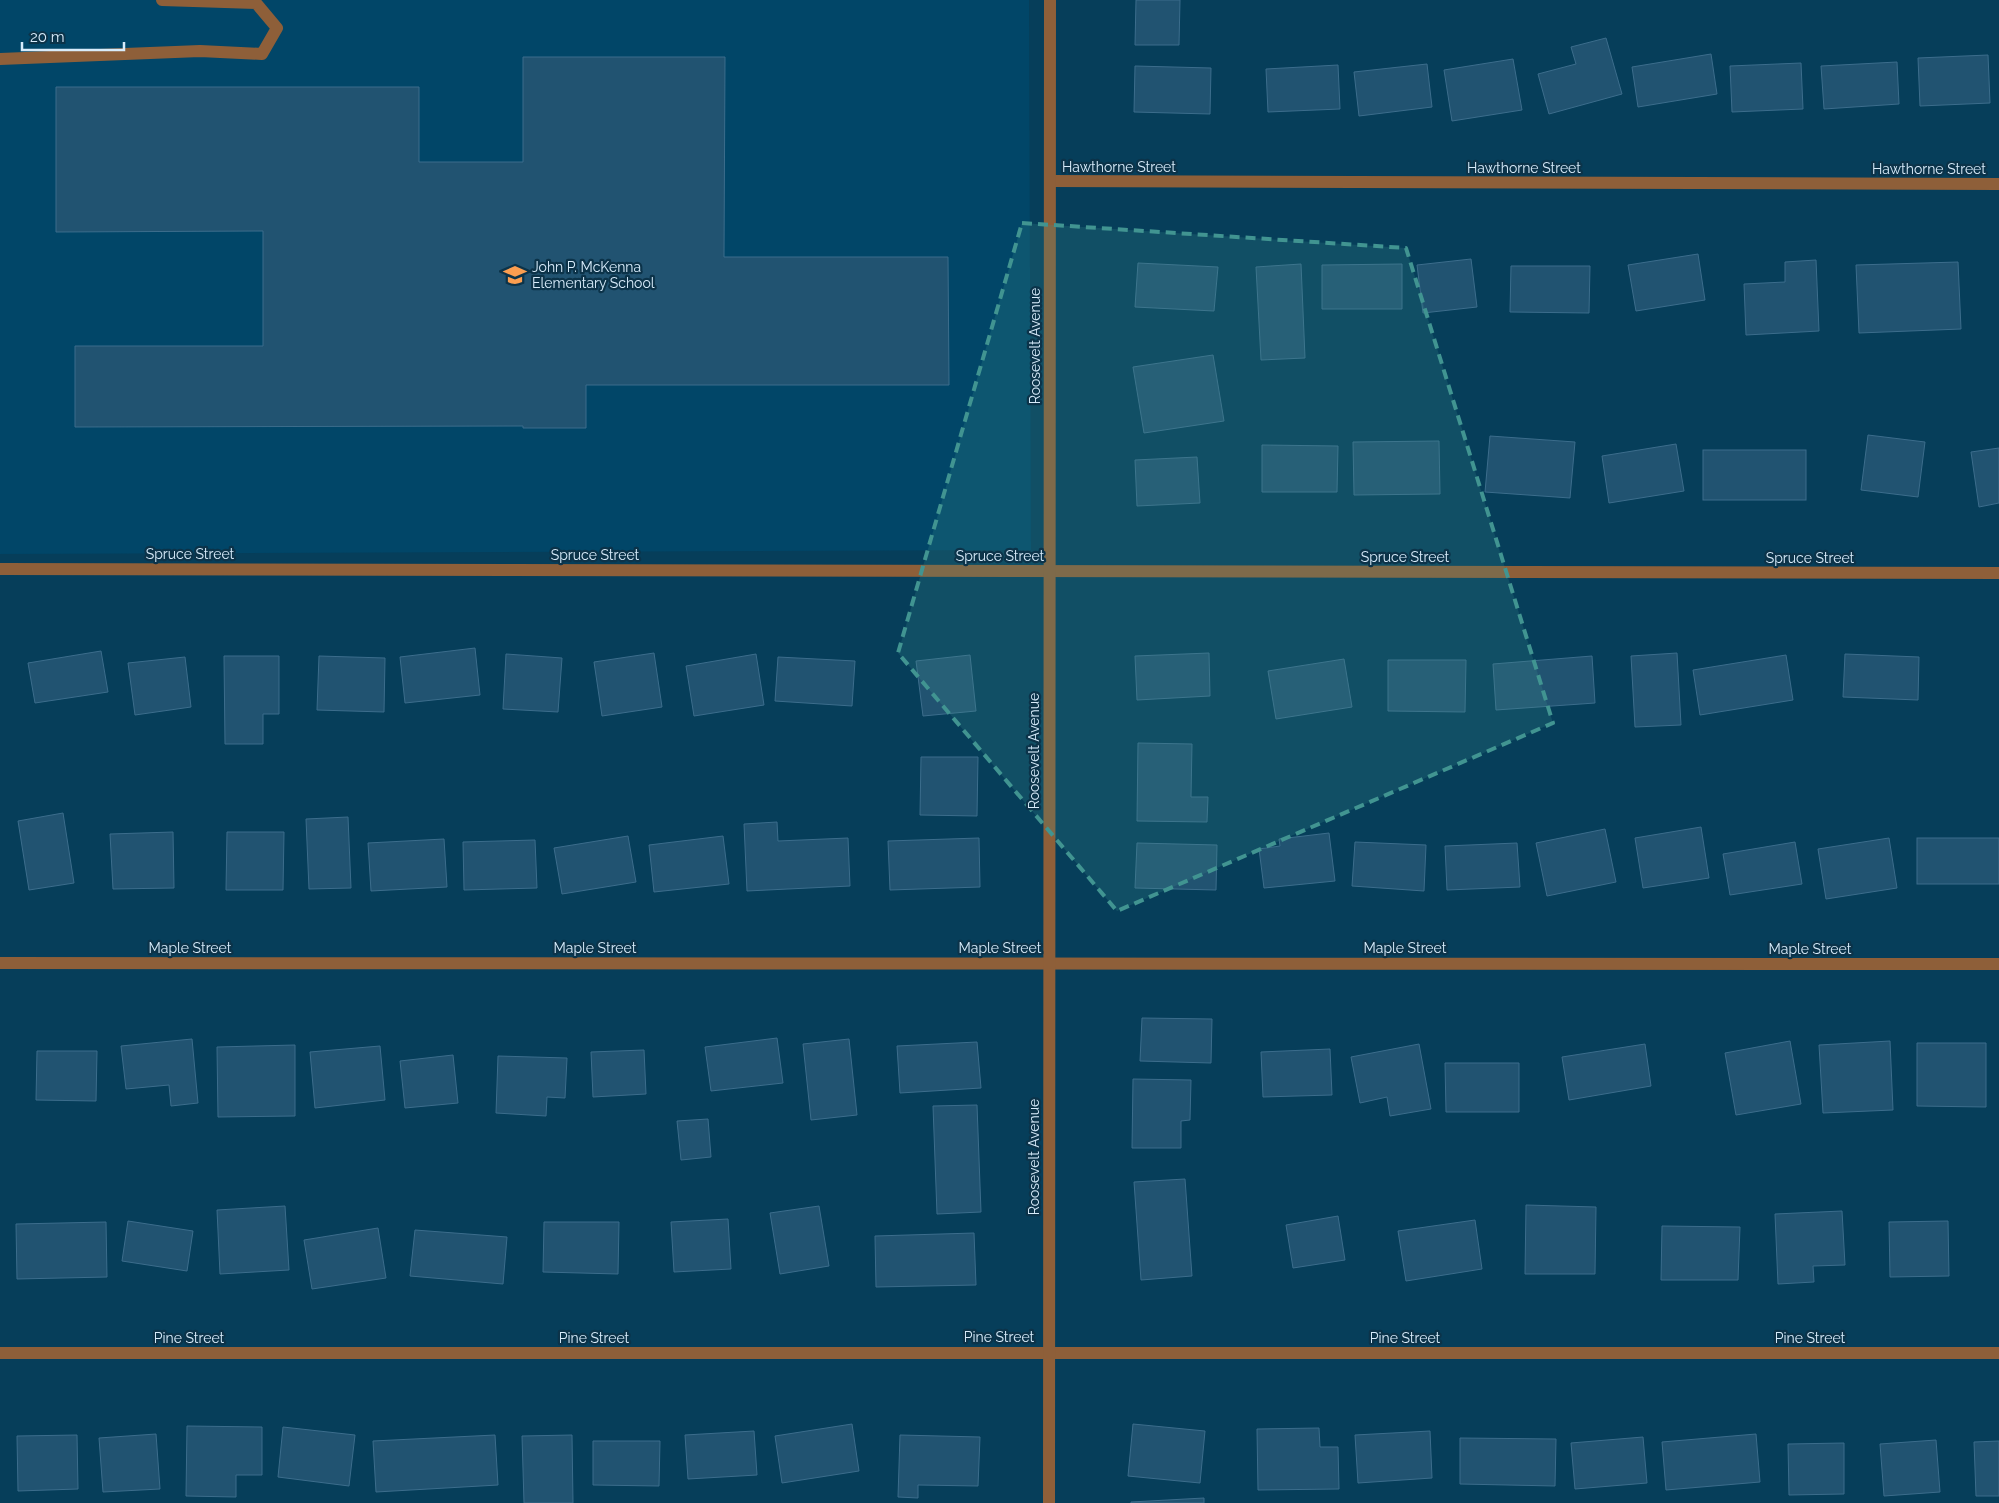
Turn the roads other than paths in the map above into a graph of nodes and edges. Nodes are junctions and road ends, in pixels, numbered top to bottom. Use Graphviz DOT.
graph roads {
  1 [pos="162,0"];
  2 [pos="1050,0"];
  3 [pos="0,59"];
  4 [pos="1050,182"];
  5 [pos="1999,184"];
  6 [pos="0,569"];
  7 [pos="1049,571"];
  8 [pos="1999,573"];
  9 [pos="0,963"];
  10 [pos="1049,963"];
  11 [pos="1999,964"];
  12 [pos="1049,1352"];
  13 [pos="0,1353"];
  14 [pos="1999,1353"];
  15 [pos="1049,1503"];
  1 -- 3 [label="street"];
  2 -- 4 [label="street, Roosevelt Avenue"];
  4 -- 5 [label="street, Hawthorne Street"];
  4 -- 7 [label="street, Roosevelt Avenue"];
  6 -- 7 [label="street, Spruce Street"];
  7 -- 8 [label="street, Spruce Street"];
  7 -- 10 [label="street, Roosevelt Avenue"];
  9 -- 10 [label="street, Maple Street"];
  10 -- 11 [label="street, Maple Street"];
  10 -- 12 [label="street, Roosevelt Avenue"];
  12 -- 13 [label="street, Pine Street"];
  12 -- 14 [label="street, Pine Street"];
  12 -- 15 [label="street, Roosevelt Avenue"];
}
